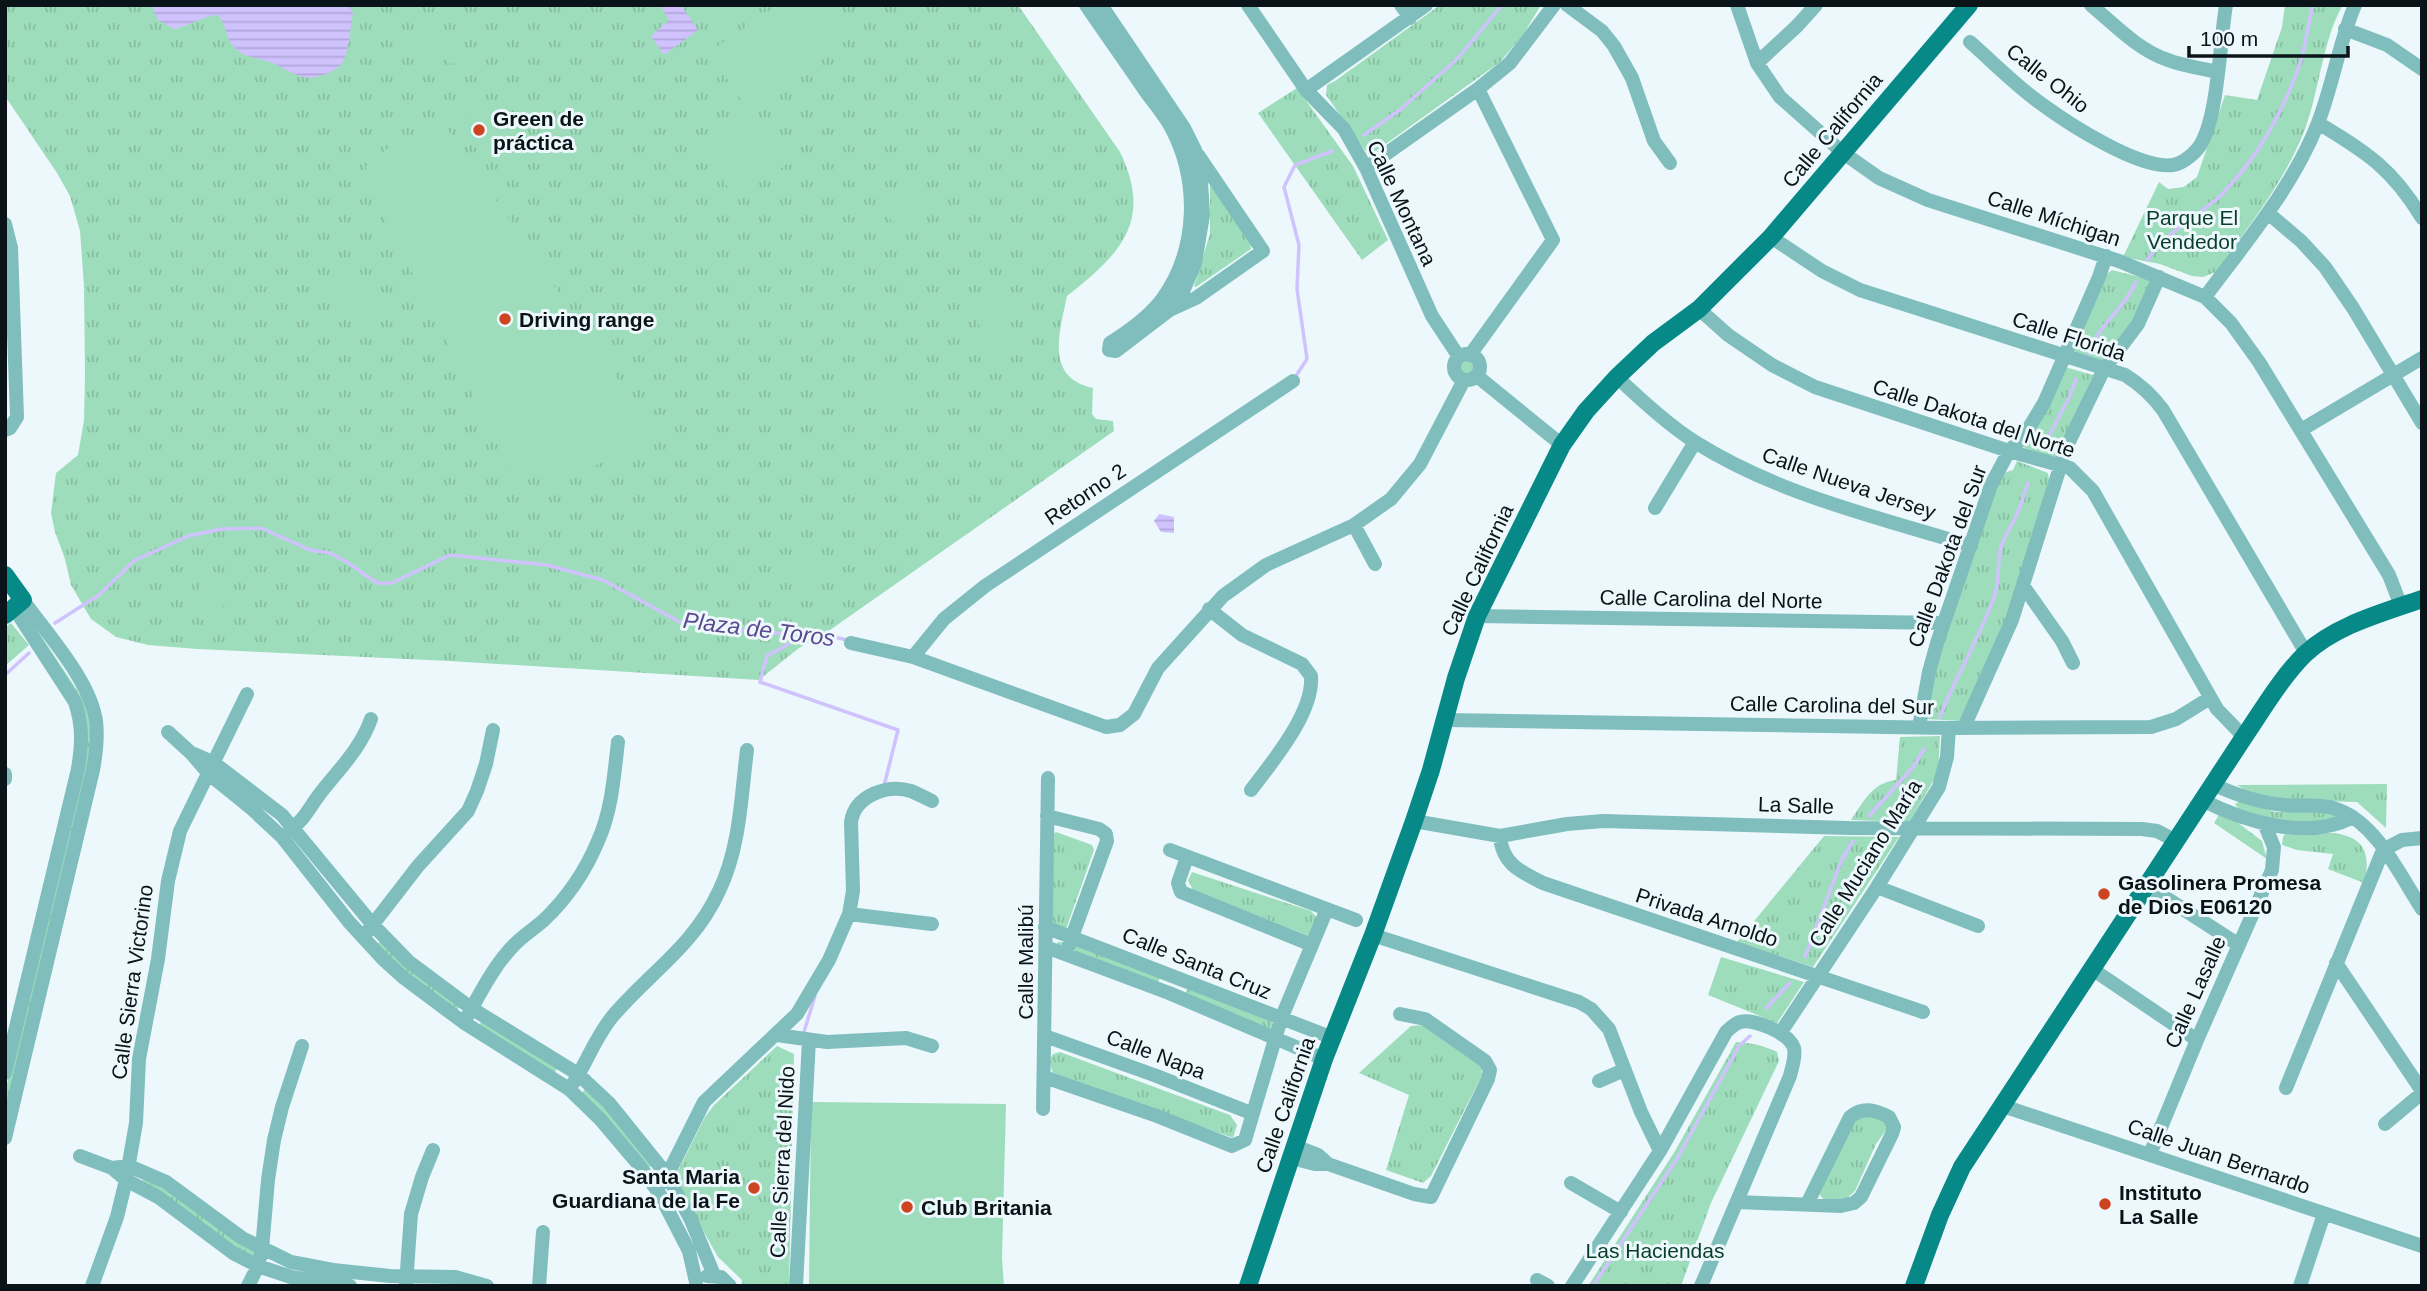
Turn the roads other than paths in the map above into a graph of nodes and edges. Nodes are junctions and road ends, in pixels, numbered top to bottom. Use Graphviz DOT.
graph roads {
  1 [pos="1086,5"];
  2 [pos="1101,5"];
  3 [pos="1248,5"];
  4 [pos="1402,5"];
  5 [pos="1426,5"];
  6 [pos="1554,5"];
  7 [pos="1567,5"];
  8 [pos="1737,5"];
  9 [pos="1816,5"];
  10 [pos="1969,5"];
  11 [pos="2091,5"];
  12 [pos="2226,5"];
  13 [pos="2355,5"];
  14 [pos="1410,18"];
  15 [pos="2345,29"];
  16 [pos="1970,41"];
  17 [pos="1758,63"];
  18 [pos="2422,69"];
  19 [pos="2217,72"];
  20 [pos="1478,89"];
  21 [pos="1306,90"];
  22 [pos="2318,123"];
  23 [pos="1195,150"];
  24 [pos="1842,152"];
  25 [pos="1670,163"];
  26 [pos="1366,168"];
  27 [pos="2268,213"];
  28 [pos="1197,215"];
  29 [pos="2422,218"];
  30 [pos="5,224"];
  31 [pos="1771,237"];
  32 [pos="2106,256"];
  33 [pos="2159,277"];
  34 [pos="2205,297"];
  35 [pos="1171,309"];
  36 [pos="1699,309"];
  37 [pos="1150,313"];
  38 [pos="1464,356"];
  39 [pos="2065,357"];
  40 [pos="2422,358"];
  41 [pos="2104,369"];
  42 [pos="2393,375"];
  43 [pos="1617,377"];
  44 [pos="1471,378"];
  45 [pos="1293,381"];
  46 [pos="2422,423"];
  47 [pos="5,430"];
  48 [pos="2301,430"];
  49 [pos="1695,442"];
  50 [pos="1562,444"];
  51 [pos="2009,451"];
  52 [pos="2059,465"];
  53 [pos="1656,508"];
  54 [pos="1354,525"];
  55 [pos="1971,546"];
  56 [pos="1376,564"];
  57 [pos="5,575"];
  58 [pos="2024,587"];
  59 [pos="2422,599"];
  60 [pos="12,604"];
  61 [pos="2401,606"];
  62 [pos="1209,609"];
  63 [pos="1477,616"];
  64 [pos="1943,623"];
  65 [pos="851,643"];
  66 [pos="2306,653"];
  67 [pos="913,657"];
  68 [pos="2073,663"];
  69 [pos="247,694"];
  70 [pos="2210,698"];
  71 [pos="371,719"];
  72 [pos="1446,720"];
  73 [pos="1919,727"];
  74 [pos="1965,727"];
  75 [pos="1949,728"];
  76 [pos="493,730"];
  77 [pos="168,732"];
  78 [pos="2244,737"];
  79 [pos="618,742"];
  80 [pos="747,750"];
  81 [pos="211,769"];
  82 [pos="1048,778"];
  83 [pos="2213,784"];
  84 [pos="1251,790"];
  85 [pos="2202,800"];
  86 [pos="932,801"];
  87 [pos="2294,805"];
  88 [pos="1047,816"];
  89 [pos="2353,817"];
  90 [pos="1414,821"];
  91 [pos="2264,823"];
  92 [pos="2292,827"];
  93 [pos="1914,828"];
  94 [pos="288,832"];
  95 [pos="1500,836"];
  96 [pos="2422,838"];
  97 [pos="2176,841"];
  98 [pos="1170,850"];
  99 [pos="2383,850"];
  100 [pos="1187,857"];
  101 [pos="2147,885"];
  102 [pos="1877,887"];
  103 [pos="1327,909"];
  104 [pos="2422,909"];
  105 [pos="849,914"];
  106 [pos="1356,920"];
  107 [pos="932,924"];
  108 [pos="373,925"];
  109 [pos="1978,926"];
  110 [pos="1045,927"];
  111 [pos="1373,935"];
  112 [pos="1072,937"];
  113 [pos="362,938"];
  114 [pos="2239,945"];
  115 [pos="1312,946"];
  116 [pos="1046,947"];
  117 [pos="1065,954"];
  118 [pos="2336,962"];
  119 [pos="2092,969"];
  120 [pos="1176,976"];
  121 [pos="1818,976"];
  122 [pos="1169,993"];
  123 [pos="471,1008"];
  124 [pos="1923,1012"];
  125 [pos="1400,1014"];
  126 [pos="1281,1019"];
  127 [pos="463,1022"];
  128 [pos="1781,1032"];
  129 [pos="777,1035"];
  130 [pos="1045,1036"];
  131 [pos="1275,1037"];
  132 [pos="1333,1038"];
  133 [pos="809,1040"];
  134 [pos="2197,1040"];
  135 [pos="302,1046"];
  136 [pos="932,1046"];
  137 [pos="1324,1059"];
  138 [pos="1624,1070"];
  139 [pos="5,1073"];
  140 [pos="579,1074"];
  141 [pos="1044,1077"];
  142 [pos="1599,1081"];
  143 [pos="2286,1088"];
  144 [pos="569,1089"];
  145 [pos="2422,1092"];
  146 [pos="2003,1105"];
  147 [pos="1042,1109"];
  148 [pos="1251,1114"];
  149 [pos="2385,1124"];
  150 [pos="5,1138"];
  151 [pos="433,1150"];
  152 [pos="1660,1151"];
  153 [pos="1293,1152"];
  154 [pos="2150,1154"];
  155 [pos="80,1156"];
  156 [pos="128,1173"];
  157 [pos="667,1175"];
  158 [pos="1571,1183"];
  159 [pos="659,1193"];
  160 [pos="1737,1202"];
  161 [pos="1807,1204"];
  162 [pos="1621,1212"];
  163 [pos="2324,1214"];
  164 [pos="543,1232"];
  165 [pos="2422,1246"];
  166 [pos="262,1249"];
  167 [pos="258,1266"];
  168 [pos="714,1275"];
  169 [pos="406,1281"];
  170 [pos="695,1284"];
  171 [pos="92,1286"];
  172 [pos="248,1286"];
  173 [pos="350,1286"];
  174 [pos="487,1286"];
  175 [pos="539,1286"];
  176 [pos="730,1286"];
  177 [pos="796,1286"];
  178 [pos="1248,1286"];
  179 [pos="1572,1286"];
  180 [pos="1701,1286"];
  181 [pos="1913,1286"];
  182 [pos="2300,1286"];
  1 -- 28 [label="street"];
  2 -- 23 [label="street"];
  3 -- 21 [label="street, Calle Montana"];
  4 -- 14 [label="street"];
  5 -- 14 [label="street"];
  6 -- 20 [label="street"];
  7 -- 25 [label="street"];
  8 -- 17 [label="street, Calle Míchigan"];
  9 -- 17 [label="street"];
  10 -- 24 [label="main road, Calle California"];
  11 -- 19 [label="street"];
  12 -- 19 [label="street, Calle Ohio"];
  13 -- 15 [label="street"];
  14 -- 21 [label="street"];
  15 -- 18 [label="street"];
  15 -- 22 [label="street"];
  16 -- 19 [label="street, Calle Ohio"];
  17 -- 24 [label="street, Calle Míchigan"];
  20 -- 26 [label="street"];
  20 -- 38 [label="street"];
  21 -- 26 [label="street, Calle Montana"];
  22 -- 27 [label="street"];
  22 -- 29 [label="street"];
  23 -- 28 [label="street"];
  23 -- 35 [label="street"];
  24 -- 31 [label="main road, Calle California"];
  24 -- 32 [label="street, Calle Míchigan"];
  26 -- 38 [label="street, Calle Montana"];
  27 -- 34 [label="street"];
  27 -- 42 [label="street"];
  28 -- 35 [label="street"];
  28 -- 37 [label="street"];
  30 -- 47 [label="street"];
  31 -- 36 [label="main road, Calle California"];
  31 -- 39 [label="street, Calle Florida"];
  32 -- 33 [label="street, Calle Míchigan"];
  32 -- 39 [label="street, Calle Dakota del Sur"];
  33 -- 34 [label="street, Calle Míchigan"];
  33 -- 41 [label="street"];
  34 -- 48 [label="street, Calle Míchigan"];
  35 -- 37 [label="street"];
  35 -- 37 [label="street"];
  36 -- 43 [label="main road, Calle California"];
  36 -- 51 [label="street, Calle Dakota del Norte"];
  38 -- 44 [label="street"];
  38 -- 44 [label="street"];
  39 -- 41 [label="street, Calle Florida"];
  39 -- 51 [label="street, Calle Dakota del Sur"];
  40 -- 42 [label="street"];
  41 -- 52 [label="street"];
  41 -- 66 [label="street, Calle Florida"];
  42 -- 46 [label="street"];
  42 -- 48 [label="street"];
  43 -- 49 [label="street, Calle Nueva Jersey"];
  43 -- 50 [label="main road, Calle California"];
  44 -- 50 [label="street"];
  44 -- 54 [label="street"];
  45 -- 67 [label="street, Retorno 2"];
  48 -- 61 [label="street, Calle Míchigan"];
  49 -- 53 [label="street"];
  49 -- 55 [label="street, Calle Nueva Jersey"];
  50 -- 63 [label="main road, Calle California"];
  51 -- 52 [label="street, Calle Dakota del Norte"];
  51 -- 55 [label="street, Calle Dakota del Sur"];
  52 -- 58 [label="street"];
  52 -- 70 [label="street, Calle Dakota del Norte"];
  54 -- 56 [label="street"];
  54 -- 62 [label="street"];
  55 -- 64 [label="street, Calle Dakota del Sur"];
  57 -- 60 [label="main road"];
  58 -- 68 [label="street"];
  58 -- 74 [label="street"];
  59 -- 61 [label="main road"];
  60 -- 139 [label="street"];
  60 -- 150 [label="street"];
  61 -- 66 [label="main road"];
  62 -- 67 [label="street"];
  62 -- 84 [label="street"];
  63 -- 64 [label="street, Calle Carolina del Norte"];
  63 -- 72 [label="main road, Calle California"];
  64 -- 73 [label="street, Calle Dakota del Sur"];
  65 -- 67 [label="street"];
  66 -- 78 [label="main road"];
  69 -- 81 [label="street, Calle Sierra Victorino"];
  70 -- 74 [label="street, Calle Carolina del Sur"];
  70 -- 78 [label="street, Calle Dakota del Norte"];
  71 -- 94 [label="street"];
  72 -- 73 [label="street, Calle Carolina del Sur"];
  72 -- 90 [label="main road, Calle California"];
  73 -- 75 [label="street, Calle Carolina del Sur"];
  74 -- 75 [label="street, Calle Carolina del Sur"];
  75 -- 93 [label="street, Calle Muciano María"];
  76 -- 108 [label="street"];
  77 -- 81 [label="street"];
  78 -- 83 [label="main road"];
  79 -- 123 [label="street"];
  80 -- 140 [label="street"];
  81 -- 94 [label="street"];
  81 -- 156 [label="street, Calle Sierra Victorino"];
  82 -- 88 [label="street, Calle Malibú"];
  83 -- 85 [label="main road"];
  83 -- 87 [label="street"];
  85 -- 91 [label="street"];
  85 -- 97 [label="main road"];
  86 -- 105 [label="street, Calle Sierra del Nido"];
  87 -- 89 [label="street"];
  87 -- 92 [label="street"];
  88 -- 110 [label="street, Calle Malibú"];
  88 -- 112 [label="street, Calle Malibú"];
  89 -- 92 [label="street"];
  89 -- 99 [label="street"];
  90 -- 95 [label="street, La Salle"];
  90 -- 111 [label="main road, Calle California"];
  91 -- 92 [label="street"];
  91 -- 114 [label="street, Calle Lasalle"];
  93 -- 95 [label="street, La Salle"];
  93 -- 97 [label="street, La Salle"];
  93 -- 102 [label="street, Calle Muciano María"];
  94 -- 108 [label="street"];
  94 -- 113 [label="street"];
  95 -- 121 [label="street, Privada Arnoldo"];
  96 -- 99 [label="street"];
  97 -- 101 [label="main road"];
  98 -- 100 [label="street"];
  99 -- 104 [label="street"];
  99 -- 118 [label="street"];
  100 -- 103 [label="street"];
  100 -- 115 [label="street"];
  101 -- 114 [label="street"];
  101 -- 119 [label="main road"];
  102 -- 109 [label="street"];
  102 -- 121 [label="street, Calle Muciano María"];
  103 -- 106 [label="street"];
  103 -- 115 [label="street"];
  105 -- 107 [label="street"];
  105 -- 129 [label="street, Calle Sierra del Nido"];
  108 -- 113 [label="street"];
  108 -- 123 [label="street"];
  110 -- 112 [label="street, Calle Santa Cruz"];
  110 -- 116 [label="street, Calle Malibú"];
  111 -- 132 [label="main road, Calle California"];
  111 -- 138 [label="street"];
  112 -- 117 [label="street, Calle Malibú"];
  112 -- 120 [label="street, Calle Santa Cruz"];
  113 -- 127 [label="street"];
  114 -- 134 [label="street, Calle Lasalle"];
  115 -- 126 [label="street"];
  116 -- 117 [label="street, Calle Santa Cruz"];
  116 -- 130 [label="street, Calle Malibú"];
  117 -- 122 [label="street, Calle Santa Cruz"];
  118 -- 143 [label="street"];
  118 -- 145 [label="street"];
  119 -- 134 [label="street"];
  119 -- 146 [label="main road"];
  120 -- 122 [label="street"];
  120 -- 126 [label="street, Calle Santa Cruz"];
  121 -- 124 [label="street, Privada Arnoldo"];
  121 -- 128 [label="street, Calle Muciano María"];
  122 -- 131 [label="street, Calle Santa Cruz"];
  123 -- 127 [label="street"];
  123 -- 140 [label="street"];
  125 -- 153 [label="street"];
  126 -- 131 [label="street"];
  126 -- 132 [label="street, Calle Santa Cruz"];
  127 -- 144 [label="street"];
  128 -- 152 [label="street"];
  128 -- 160 [label="street"];
  129 -- 133 [label="street"];
  129 -- 157 [label="street, Calle Sierra del Nido"];
  130 -- 141 [label="street, Calle Malibú"];
  130 -- 148 [label="street, Calle Napa"];
  131 -- 137 [label="street, Calle Santa Cruz"];
  131 -- 148 [label="street"];
  132 -- 137 [label="main road, Calle California"];
  133 -- 136 [label="street"];
  133 -- 177 [label="street, Calle Sierra del Nido"];
  134 -- 154 [label="street, Calle Lasalle"];
  135 -- 166 [label="street"];
  137 -- 153 [label="main road, Calle California"];
  138 -- 142 [label="street"];
  138 -- 152 [label="street"];
  140 -- 144 [label="street"];
  140 -- 157 [label="street"];
  141 -- 147 [label="street, Calle Malibú"];
  141 -- 148 [label="street"];
  144 -- 159 [label="street"];
  145 -- 149 [label="street"];
  146 -- 154 [label="street, Calle Juan Bernardo"];
  146 -- 181 [label="main road"];
  151 -- 169 [label="street"];
  152 -- 162 [label="street"];
  153 -- 178 [label="main road, Calle California"];
  154 -- 163 [label="street, Calle Juan Bernardo"];
  155 -- 156 [label="street"];
  156 -- 166 [label="street"];
  156 -- 167 [label="street"];
  156 -- 171 [label="street, Calle Sierra Victorino"];
  157 -- 159 [label="street, Calle Sierra del Nido"];
  157 -- 168 [label="street"];
  158 -- 162 [label="street"];
  159 -- 170 [label="street"];
  160 -- 161 [label="street"];
  160 -- 180 [label="street"];
  161 -- 161 [label="street"];
  162 -- 179 [label="street"];
  163 -- 165 [label="street, Calle Juan Bernardo"];
  163 -- 182 [label="street"];
  164 -- 175 [label="street"];
  166 -- 167 [label="street"];
  166 -- 169 [label="street"];
  167 -- 172 [label="street"];
  167 -- 173 [label="street"];
  168 -- 170 [label="street"];
  168 -- 176 [label="street"];
  169 -- 174 [label="street"];
}
